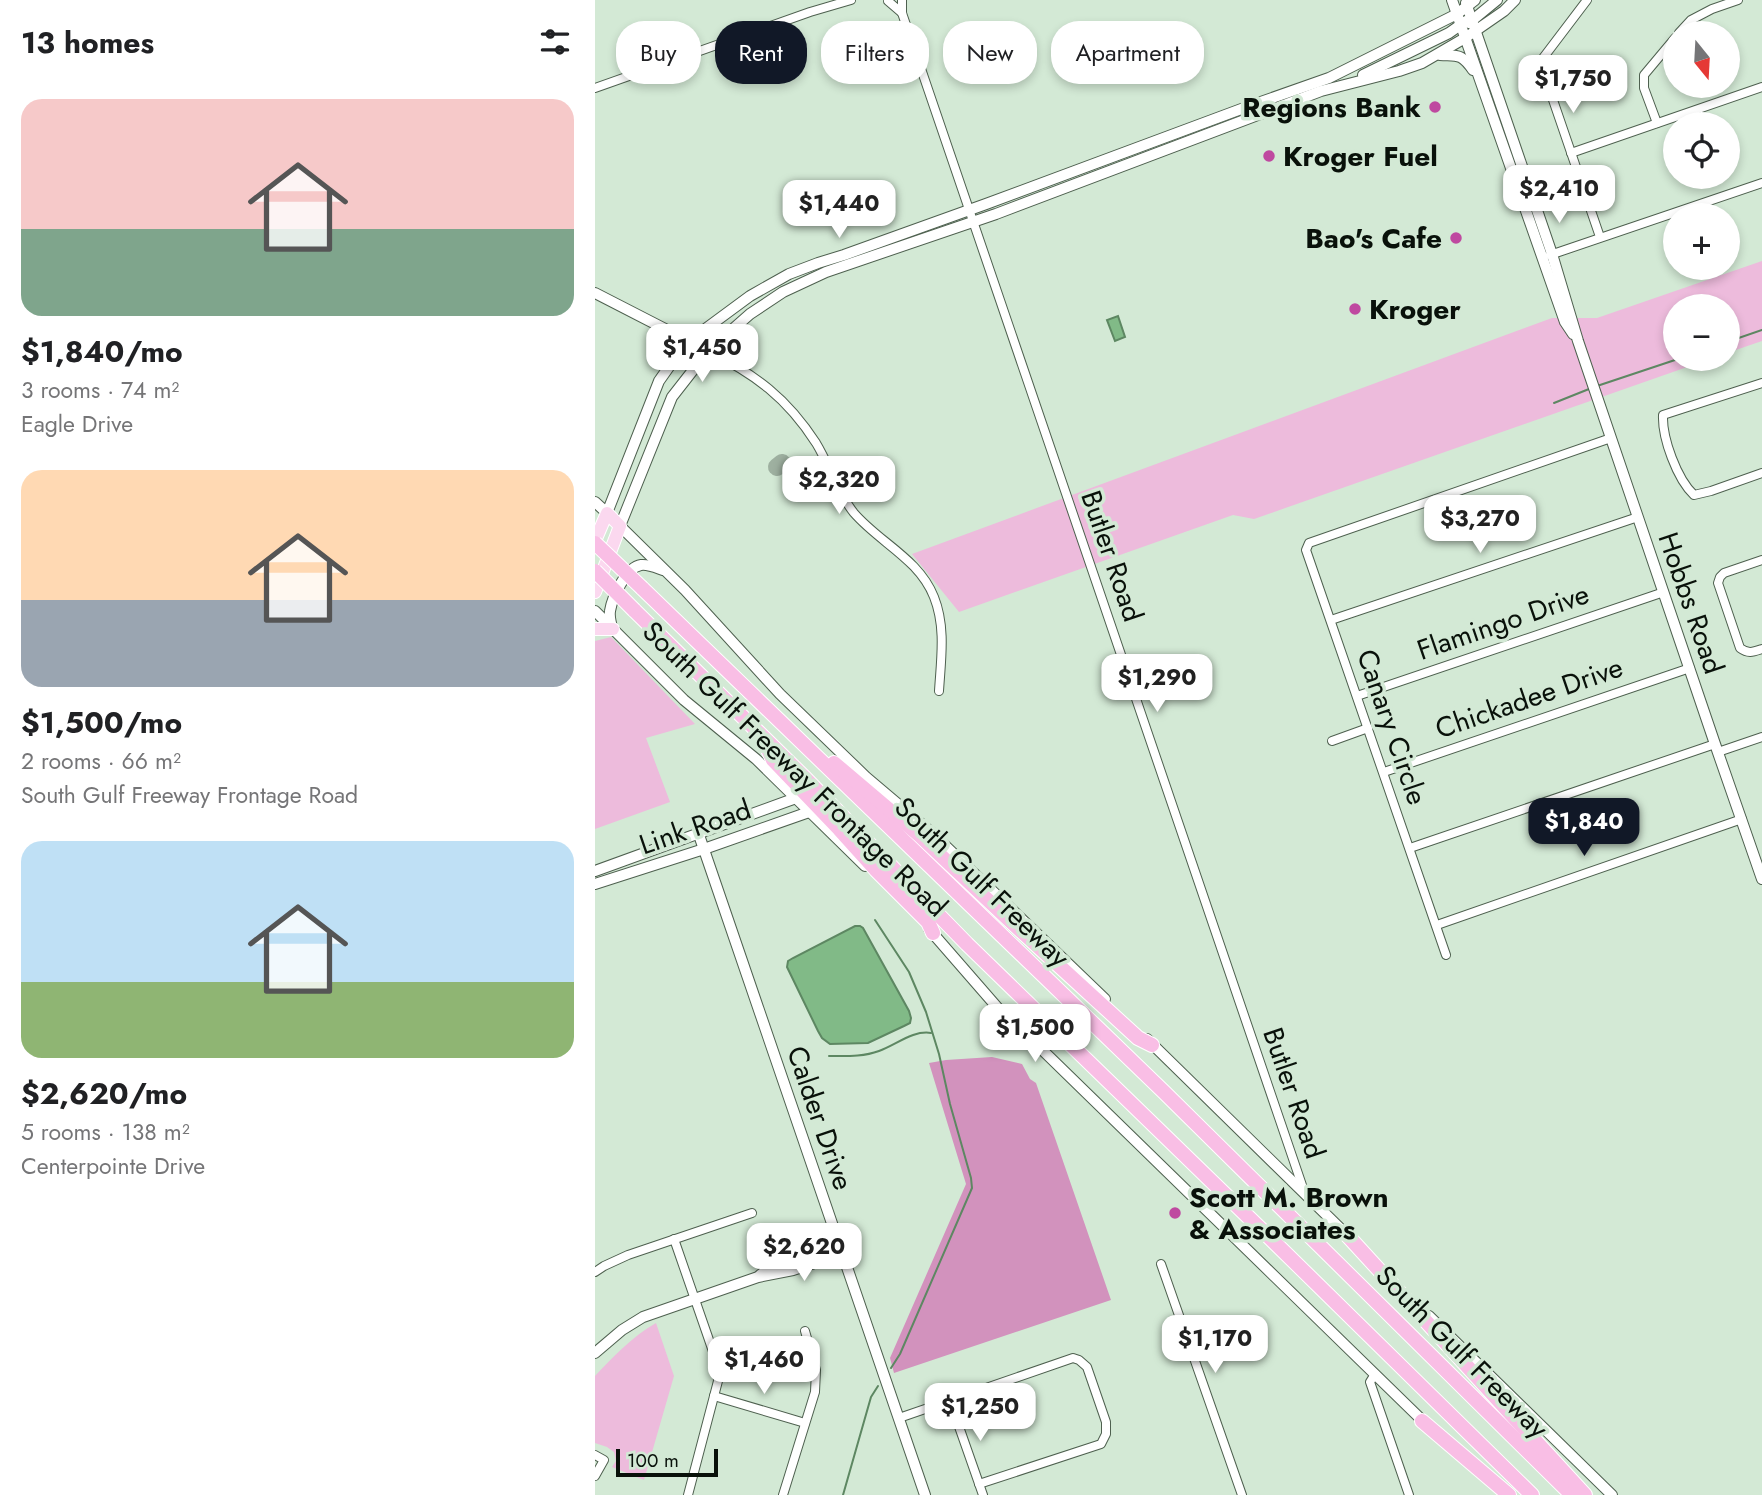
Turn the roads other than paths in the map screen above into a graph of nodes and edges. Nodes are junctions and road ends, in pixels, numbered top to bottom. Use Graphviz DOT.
graph roads {
  1 [pos="851,0"];
  2 [pos="887,0"];
  3 [pos="895,0"];
  4 [pos="902,0"];
  5 [pos="1452,0"];
  6 [pos="1497,0"];
  7 [pos="1515,0"];
  8 [pos="1587,0"];
  9 [pos="1738,0"];
  10 [pos="1471,12"];
  11 [pos="902,13"];
  12 [pos="1690,21"];
  13 [pos="1461,26"];
  14 [pos="1663,52"];
  15 [pos="1437,55"];
  16 [pos="1480,79"];
  17 [pos="1762,87"];
  18 [pos="595,88"];
  19 [pos="1321,92"];
  20 [pos="1204,123"];
  21 [pos="1657,123"];
  22 [pos="1205,136"];
  23 [pos="1571,153"];
  24 [pos="1099,163"];
  25 [pos="1103,175"];
  26 [pos="1762,183"];
  27 [pos="968,211"];
  28 [pos="972,222"];
  29 [pos="1600,237"];
  30 [pos="1547,256"];
  31 [pos="595,293"];
  32 [pos="689,341"];
  33 [pos="708,351"];
  34 [pos="1762,383"];
  35 [pos="1611,438"];
  36 [pos="1762,472"];
  37 [pos="595,502"];
  38 [pos="607,513"];
  39 [pos="1638,517"];
  40 [pos="620,526"];
  41 [pos="595,542"];
  42 [pos="1762,560"];
  43 [pos="595,571"];
  44 [pos="666,571"];
  45 [pos="595,592"];
  46 [pos="1664,592"];
  47 [pos="595,611"];
  48 [pos="1331,620"];
  49 [pos="595,629"];
  50 [pos="612,629"];
  51 [pos="1762,649"];
  52 [pos="1690,668"];
  53 [pos="939,691"];
  54 [pos="1357,696"];
  55 [pos="1368,728"];
  56 [pos="761,734"];
  57 [pos="1762,737"];
  58 [pos="797,739"];
  59 [pos="1332,741"];
  60 [pos="1716,748"];
  61 [pos="1384,772"];
  62 [pos="796,798"];
  63 [pos="809,812"];
  64 [pos="1742,819"];
  65 [pos="699,835"];
  66 [pos="1410,848"];
  67 [pos="704,849"];
  68 [pos="610,866"];
  69 [pos="595,872"];
  70 [pos="614,878"];
  71 [pos="1762,879"];
  72 [pos="595,884"];
  73 [pos="1437,925"];
  74 [pos="933,933"];
  75 [pos="1447,955"];
  76 [pos="1152,1045"];
  77 [pos="1304,1194"];
  78 [pos="752,1213"];
  79 [pos="1347,1235"];
  80 [pos="674,1240"];
  81 [pos="838,1242"];
  82 [pos="842,1254"];
  83 [pos="1161,1264"];
  84 [pos="595,1272"];
  85 [pos="758,1277"];
  86 [pos="694,1298"];
  87 [pos="805,1331"];
  88 [pos="595,1353"];
  89 [pos="1375,1374"];
  90 [pos="714,1396"];
  91 [pos="950,1401"];
  92 [pos="899,1418"];
  93 [pos="1422,1421"];
  94 [pos="805,1423"];
  95 [pos="599,1457"];
  96 [pos="595,1476"];
  97 [pos="979,1484"];
  98 [pos="688,1495"];
  99 [pos="783,1495"];
  100 [pos="925,1495"];
  101 [pos="983,1495"];
  102 [pos="1243,1495"];
  103 [pos="1409,1495"];
  104 [pos="1498,1495"];
  105 [pos="1509,1495"];
  106 [pos="1532,1495"];
  107 [pos="1572,1495"];
  108 [pos="1585,1495"];
  109 [pos="1612,1495"];
  1 -- 18 [label="street"];
  2 -- 3 [label="street"];
  2 -- 11 [label="street"];
  4 -- 11 [label="street, Butler Road"];
  5 -- 13 [label="main road, Hobbs Road"];
  6 -- 10 [label="main road"];
  7 -- 10 [label="main road"];
  8 -- 23 [label="street"];
  9 -- 12 [label="street"];
  10 -- 13 [label="main road"];
  10 -- 13 [label="main road"];
  10 -- 30 [label="main road, Hobbs Road"];
  11 -- 27 [label="street, Butler Road"];
  13 -- 15 [label="main road"];
  13 -- 16 [label="main road, Hobbs Road"];
  13 -- 19 [label="main road"];
  13 -- 20 [label="main road"];
  14 -- 21 [label="street"];
  15 -- 16 [label="main road"];
  15 -- 19 [label="main road"];
  16 -- 30 [label="main road, Hobbs Road"];
  17 -- 21 [label="street"];
  19 -- 22 [label="main road"];
  20 -- 22 [label="main road"];
  20 -- 24 [label="main road"];
  21 -- 23 [label="street"];
  22 -- 25 [label="main road"];
  23 -- 29 [label="street"];
  24 -- 25 [label="main road"];
  24 -- 27 [label="main road"];
  25 -- 28 [label="main road"];
  26 -- 29 [label="street"];
  27 -- 28 [label="street, Butler Road"];
  27 -- 32 [label="main road"];
  28 -- 33 [label="main road"];
  28 -- 77 [label="street, Butler Road"];
  29 -- 30 [label="street"];
  30 -- 35 [label="main road, Hobbs Road"];
  31 -- 32 [label="main road"];
  32 -- 33 [label="main road"];
  32 -- 38 [label="main road"];
  33 -- 40 [label="main road"];
  33 -- 53 [label="street"];
  34 -- 36 [label="street"];
  35 -- 39 [label="main road, Hobbs Road"];
  35 -- 48 [label="street, Canary Circle"];
  37 -- 38 [label="main road, South Gulf Freeway Frontage Road"];
  38 -- 40 [label="main road, South Gulf Freeway Frontage Road"];
  38 -- 41 [label="main road"];
  39 -- 46 [label="main road, Hobbs Road"];
  39 -- 48 [label="street"];
  40 -- 44 [label="main road, South Gulf Freeway Frontage Road"];
  40 -- 45 [label="main road"];
  41 -- 58 [label="highway, South Gulf Freeway, bridge"];
  42 -- 51 [label="street"];
  43 -- 56 [label="highway, South Gulf Freeway, bridge"];
  44 -- 50 [label="main road"];
  44 -- 76 [label="main road, South Gulf Freeway Frontage Road"];
  46 -- 52 [label="main road, Hobbs Road"];
  46 -- 54 [label="street, Flamingo Drive"];
  47 -- 50 [label="main road, South Gulf Freeway Frontage Road"];
  48 -- 54 [label="street, Canary Circle"];
  49 -- 50 [label="main road"];
  50 -- 62 [label="main road, South Gulf Freeway Frontage Road"];
  52 -- 60 [label="main road, Hobbs Road"];
  52 -- 61 [label="street, Chickadee Drive"];
  54 -- 55 [label="street, Canary Circle"];
  55 -- 59 [label="street"];
  55 -- 61 [label="street, Canary Circle"];
  56 -- 74 [label="highway"];
  56 -- 106 [label="highway, South Gulf Freeway"];
  57 -- 60 [label="street"];
  58 -- 76 [label="highway"];
  58 -- 107 [label="highway, South Gulf Freeway"];
  60 -- 64 [label="main road, Hobbs Road"];
  60 -- 66 [label="street"];
  61 -- 66 [label="street, Canary Circle"];
  62 -- 63 [label="main road, South Gulf Freeway Frontage Road"];
  62 -- 65 [label="main road, Link Road"];
  63 -- 67 [label="main road, Link Road"];
  63 -- 74 [label="main road, South Gulf Freeway Frontage Road"];
  64 -- 71 [label="main road, Hobbs Road"];
  64 -- 73 [label="street"];
  65 -- 67 [label="main road, Calder Drive"];
  65 -- 68 [label="main road, Link Road"];
  66 -- 73 [label="street, Canary Circle"];
  67 -- 70 [label="main road, Link Road"];
  67 -- 81 [label="main road, Calder Drive"];
  68 -- 69 [label="main road, Link Road"];
  68 -- 70 [label="street"];
  70 -- 72 [label="main road, Link Road"];
  73 -- 75 [label="street, Canary Circle"];
  74 -- 89 [label="main road, South Gulf Freeway Frontage Road"];
  76 -- 77 [label="main road, South Gulf Freeway Frontage Road"];
  77 -- 79 [label="main road, South Gulf Freeway Frontage Road"];
  78 -- 80 [label="street"];
  79 -- 108 [label="highway"];
  79 -- 109 [label="main road, South Gulf Freeway Frontage Road"];
  80 -- 84 [label="street"];
  80 -- 86 [label="street"];
  81 -- 82 [label="main road, Calder Drive"];
  81 -- 85 [label="main road"];
  82 -- 85 [label="main road"];
  82 -- 92 [label="main road, Calder Drive"];
  83 -- 102 [label="street"];
  85 -- 86 [label="main road"];
  86 -- 88 [label="main road"];
  86 -- 90 [label="street"];
  87 -- 94 [label="street"];
  89 -- 93 [label="main road, South Gulf Freeway Frontage Road"];
  89 -- 103 [label="street"];
  90 -- 94 [label="street"];
  90 -- 98 [label="street"];
  91 -- 92 [label="street"];
  91 -- 97 [label="street"];
  91 -- 97 [label="street"];
  92 -- 100 [label="main road, Calder Drive"];
  93 -- 104 [label="main road, South Gulf Freeway Frontage Road"];
  93 -- 105 [label="highway"];
  94 -- 99 [label="street"];
  95 -- 96 [label="street"];
  97 -- 101 [label="street"];
}
